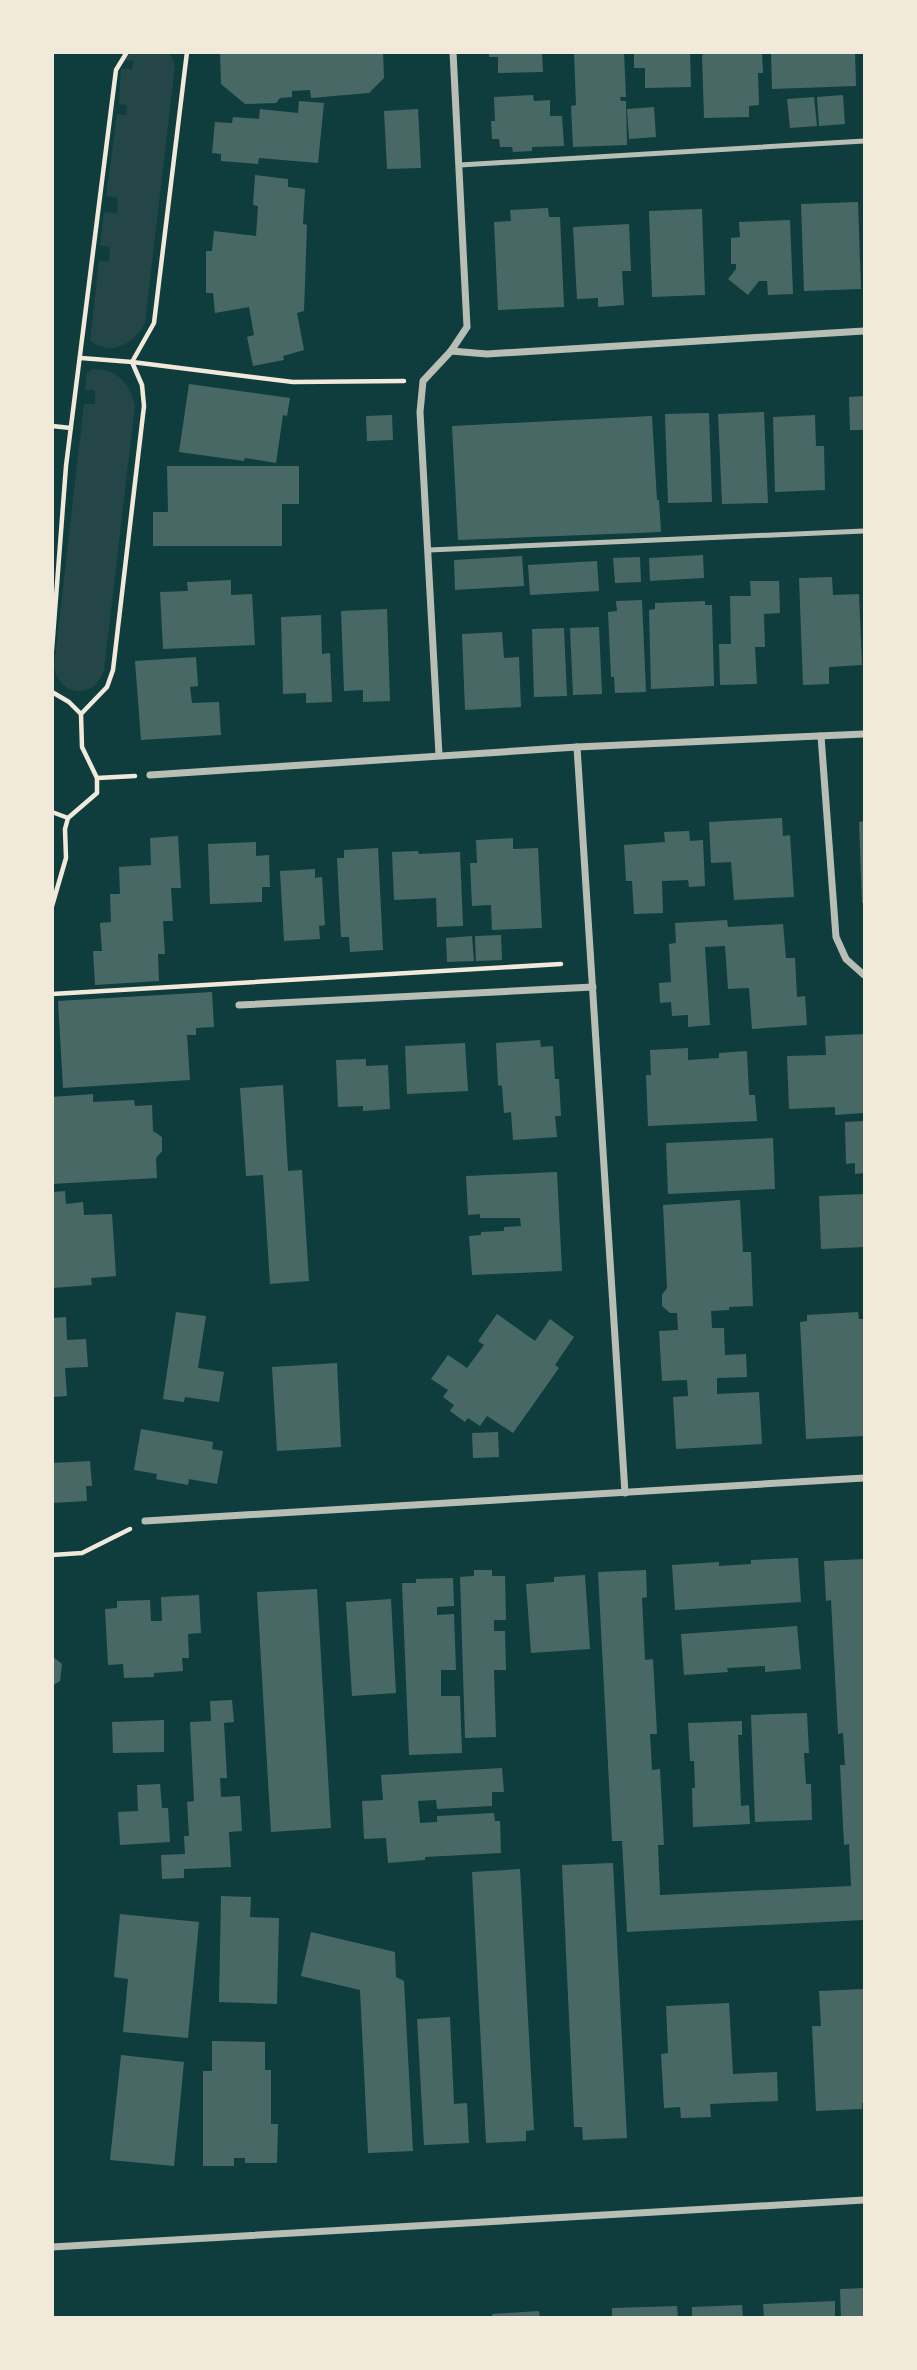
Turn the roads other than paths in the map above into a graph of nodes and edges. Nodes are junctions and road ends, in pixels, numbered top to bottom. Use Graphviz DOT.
graph roads {
  1 [pos="453,52"];
  2 [pos="864,141"];
  3 [pos="460,165"];
  4 [pos="864,331"];
  5 [pos="451,351"];
  6 [pos="864,531"];
  7 [pos="429,550"];
  8 [pos="864,734"];
  9 [pos="821,736"];
  10 [pos="577,747"];
  11 [pos="439,755"];
  12 [pos="150,775"];
  13 [pos="864,975"];
  14 [pos="593,987"];
  15 [pos="239,1005"];
  16 [pos="864,1478"];
  17 [pos="625,1493"];
  18 [pos="145,1521"];
  19 [pos="864,2200"];
  20 [pos="52,2247"];
  1 -- 3 [label="street"];
  2 -- 3 [label="lane"];
  3 -- 5 [label="street"];
  4 -- 5 [label="street"];
  5 -- 7 [label="street"];
  6 -- 7 [label="lane"];
  7 -- 11 [label="street"];
  8 -- 9 [label="street"];
  9 -- 10 [label="street"];
  9 -- 13 [label="street"];
  10 -- 11 [label="street"];
  10 -- 14 [label="street"];
  11 -- 12 [label="street"];
  14 -- 15 [label="street"];
  14 -- 17 [label="street"];
  16 -- 17 [label="street"];
  17 -- 18 [label="street"];
  19 -- 20 [label="street"];
}
